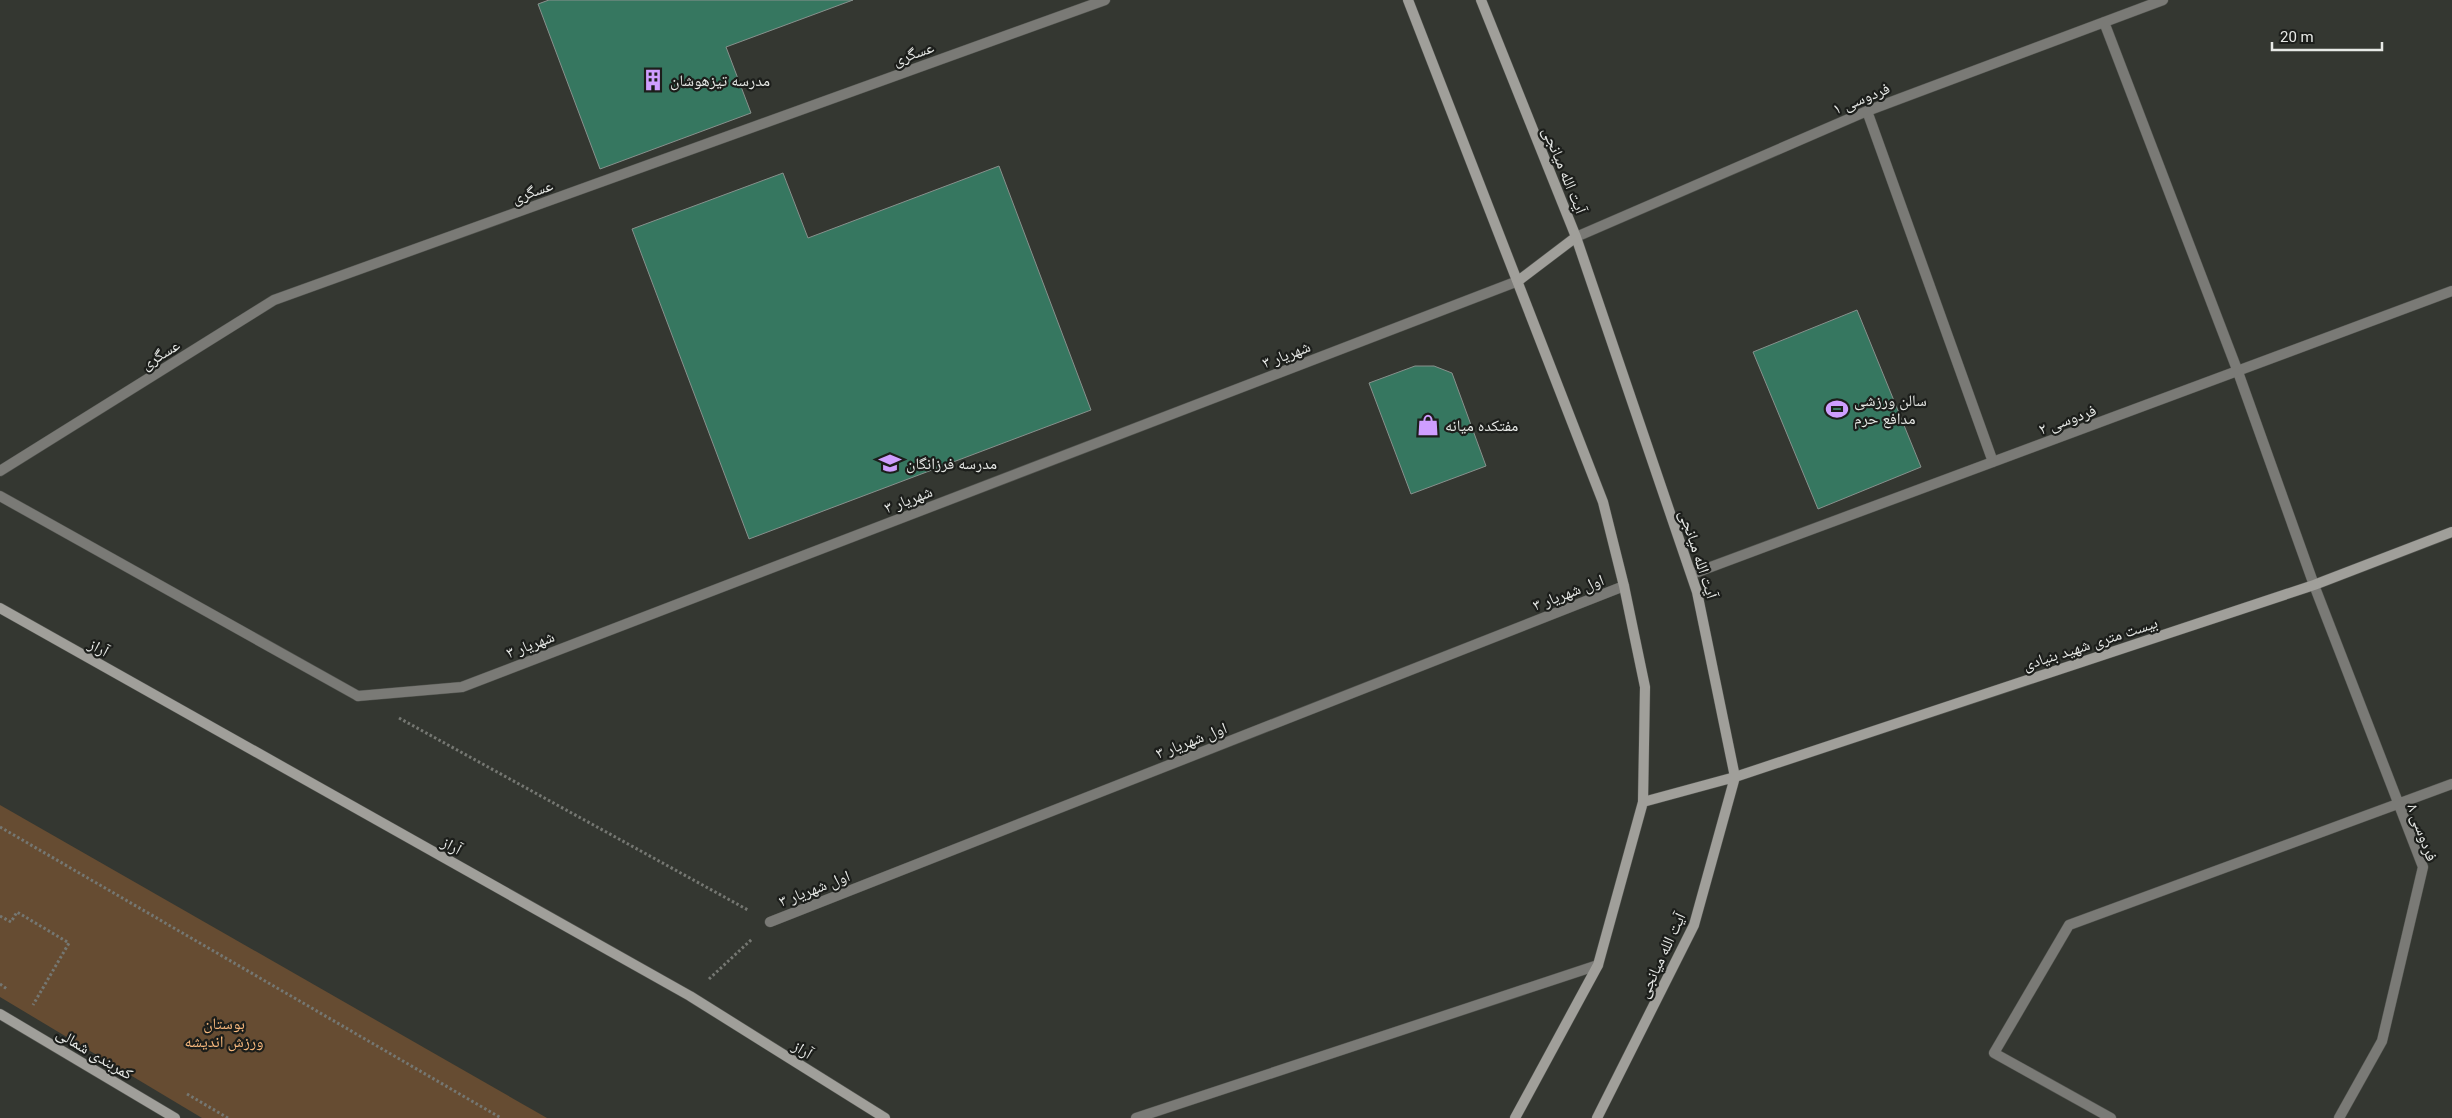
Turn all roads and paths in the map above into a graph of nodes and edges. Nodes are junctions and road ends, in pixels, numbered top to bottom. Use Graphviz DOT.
graph roads {
  1 [pos="1105,0"];
  2 [pos="1408,0"];
  3 [pos="1481,0"];
  4 [pos="2164,0"];
  5 [pos="2104,22"];
  6 [pos="1867,111"];
  7 [pos="1576,237"];
  8 [pos="1518,281"];
  9 [pos="2452,291"];
  10 [pos="2238,372"];
  11 [pos="1993,462"];
  12 [pos="0,472"];
  13 [pos="0,496"];
  14 [pos="2452,532"];
  15 [pos="1692,574"];
  16 [pos="2314,585"];
  17 [pos="1624,586"];
  18 [pos="0,608"];
  19 [pos="358,696"];
  20 [pos="1736,778"];
  21 [pos="2452,784"];
  22 [pos="1644,802"];
  23 [pos="2398,806"];
  24 [pos="0,827"];
  25 [pos="0,916"];
  26 [pos="770,922"];
  27 [pos="1598,965"];
  28 [pos="690,996"];
  29 [pos="33,1004"];
  30 [pos="0,1014"];
  31 [pos="1600,1117"];
  32 [pos="175,1118"];
  33 [pos="501,1118"];
  34 [pos="884,1118"];
  35 [pos="1136,1118"];
  36 [pos="1515,1118"];
  37 [pos="2111,1118"];
  38 [pos="2339,1118"];
  1 -- 12 [label="street, عسگری"];
  2 -- 8 [label="main road"];
  3 -- 7 [label="main road, آیت الله میانجی"];
  4 -- 5 [label="street, فردوسی ۱"];
  5 -- 6 [label="street, فردوسی ۱"];
  5 -- 10 [label="street, فردوسی ۸"];
  6 -- 7 [label="street, فردوسی ۱"];
  6 -- 11 [label="street"];
  7 -- 8 [label="main road"];
  7 -- 15 [label="main road, آیت الله میانجی"];
  8 -- 17 [label="main road"];
  8 -- 19 [label="street, شهریار ۳"];
  9 -- 10 [label="street, فردوسی ۲"];
  10 -- 11 [label="street, فردوسی ۲"];
  10 -- 16 [label="street, فردوسی ۸"];
  11 -- 15 [label="street, فردوسی ۲"];
  13 -- 19 [label="street"];
  14 -- 16 [label="main road, بیست متری شهید بنیادی"];
  15 -- 20 [label="main road, آیت الله میانجی"];
  16 -- 20 [label="main road, بیست متری شهید بنیادی"];
  16 -- 23 [label="street, فردوسی ۸"];
  17 -- 22 [label="main road"];
  17 -- 26 [label="street, اول شهریار ۳"];
  18 -- 28 [label="main road, آراز"];
  19 -- 26 [label="path"];
  20 -- 22 [label="main road, بیست متری شهید بنیادی"];
  20 -- 31 [label="main road, آیت الله میانجی"];
  21 -- 23 [label="street"];
  22 -- 27 [label="main road"];
  23 -- 37 [label="street"];
  23 -- 38 [label="street, فردوسی ۸"];
  24 -- 33 [label="path"];
  25 -- 29 [label="path"];
  26 -- 28 [label="path"];
  27 -- 35 [label="street"];
  27 -- 36 [label="main road"];
  28 -- 34 [label="main road, آراز"];
  30 -- 32 [label="main road, کمربندی شمالی"];
}
